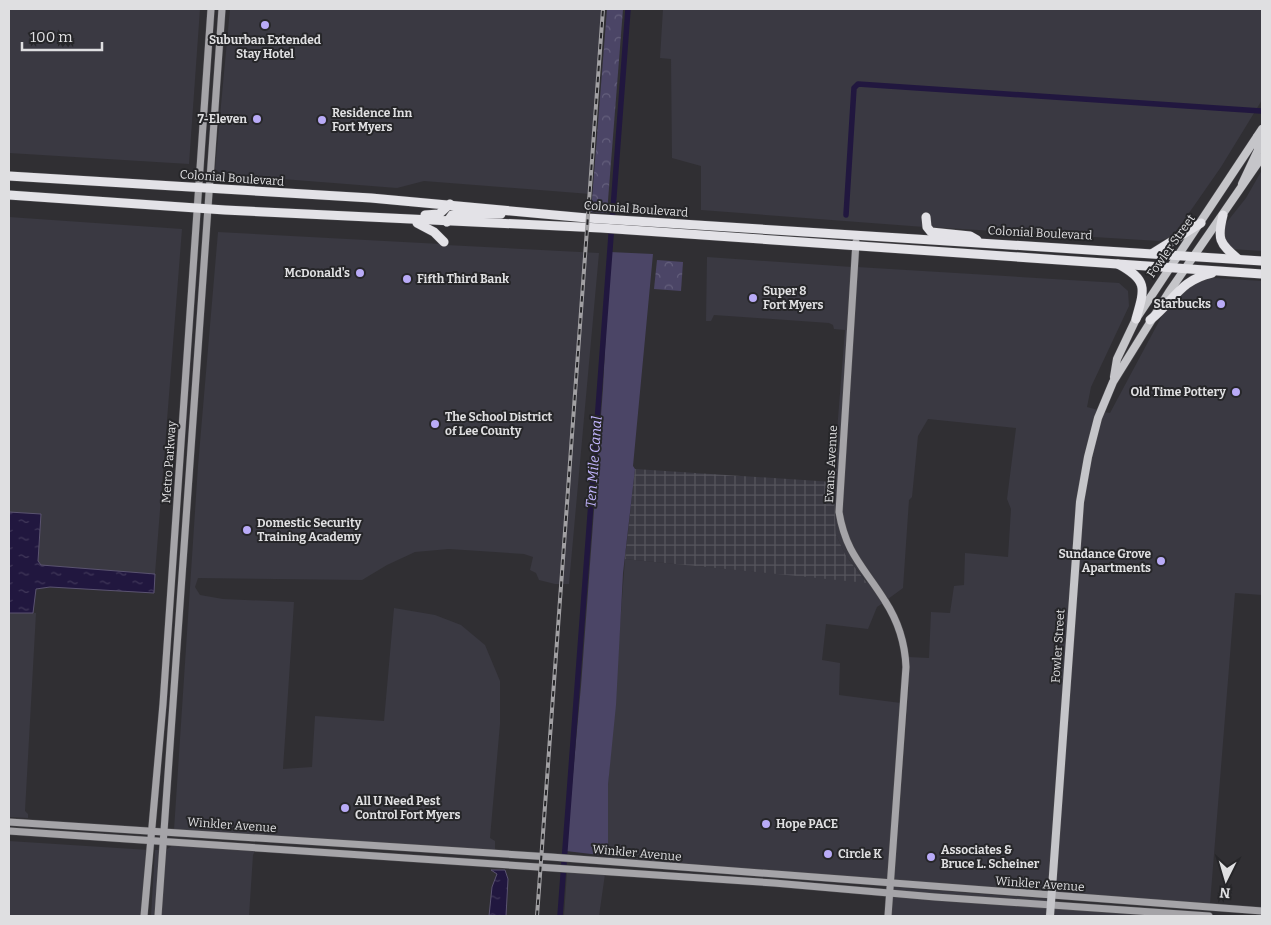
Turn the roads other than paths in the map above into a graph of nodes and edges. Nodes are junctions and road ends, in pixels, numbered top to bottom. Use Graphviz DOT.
graph roads {
  1 [pos="211,9"];
  2 [pos="222,9"];
  3 [pos="1262,129"];
  4 [pos="1257,137"];
  5 [pos="1262,156"];
  6 [pos="9,176"];
  7 [pos="200,188"];
  8 [pos="210,189"];
  9 [pos="1240,191"];
  10 [pos="9,195"];
  11 [pos="450,204"];
  12 [pos="198,209"];
  13 [pos="209,209"];
  14 [pos="516,211"];
  15 [pos="1223,215"];
  16 [pos="342,216"];
  17 [pos="926,217"];
  18 [pos="413,220"];
  19 [pos="447,222"];
  20 [pos="1201,223"];
  21 [pos="712,226"];
  22 [pos="737,228"];
  23 [pos="691,235"];
  24 [pos="711,236"];
  25 [pos="856,236"];
  26 [pos="444,242"];
  27 [pos="982,243"];
  28 [pos="856,247"];
  29 [pos="1153,253"];
  30 [pos="1179,255"];
  31 [pos="1194,256"];
  32 [pos="1238,259"];
  33 [pos="1262,261"];
  34 [pos="1115,263"];
  35 [pos="1171,267"];
  36 [pos="1186,268"];
  37 [pos="1222,271"];
  38 [pos="1262,274"];
  39 [pos="1136,319"];
  40 [pos="1150,320"];
  41 [pos="1114,382"];
  42 [pos="9,822"];
  43 [pos="9,831"];
  44 [pos="151,831"];
  45 [pos="164,832"];
  46 [pos="149,840"];
  47 [pos="163,841"];
  48 [pos="382,846"];
  49 [pos="468,852"];
  50 [pos="337,853"];
  51 [pos="442,860"];
  52 [pos="891,884"];
  53 [pos="890,893"];
  54 [pos="1051,896"];
  55 [pos="1050,905"];
  56 [pos="1221,908"];
  57 [pos="1262,911"];
  58 [pos="144,916"];
  59 [pos="158,916"];
  60 [pos="888,916"];
  61 [pos="1050,916"];
  62 [pos="1210,916"];
  1 -- 7 [label="street, Metro Parkway"];
  2 -- 8 [label="street, Metro Parkway"];
  3 -- 4 [label="main road, Fowler Street"];
  4 -- 9 [label="main road"];
  4 -- 20 [label="main road, Fowler Street"];
  5 -- 9 [label="main road, Fowler Street"];
  6 -- 7 [label="highway, Colonial Boulevard"];
  7 -- 8 [label="highway, Colonial Boulevard"];
  7 -- 12 [label="street, Metro Parkway"];
  8 -- 11 [label="highway, Colonial Boulevard"];
  8 -- 13 [label="street, Metro Parkway"];
  9 -- 15 [label="main road, Fowler Street"];
  10 -- 12 [label="highway, Colonial Boulevard"];
  11 -- 14 [label="highway, Colonial Boulevard"];
  11 -- 16 [label="highway"];
  12 -- 13 [label="highway, Colonial Boulevard"];
  12 -- 44 [label="street, Metro Parkway"];
  13 -- 16 [label="highway, Colonial Boulevard"];
  13 -- 45 [label="street, Metro Parkway"];
  14 -- 19 [label="highway"];
  14 -- 21 [label="highway, Colonial Boulevard"];
  15 -- 31 [label="main road, Fowler Street"];
  15 -- 32 [label="highway"];
  16 -- 18 [label="highway, Colonial Boulevard"];
  17 -- 27 [label="highway"];
  18 -- 19 [label="highway, Colonial Boulevard"];
  18 -- 26 [label="highway"];
  19 -- 23 [label="highway, Colonial Boulevard"];
  20 -- 29 [label="highway"];
  20 -- 30 [label="main road, Fowler Street"];
  21 -- 22 [label="highway, Colonial Boulevard"];
  21 -- 23 [label="highway"];
  22 -- 24 [label="highway"];
  22 -- 25 [label="highway, Colonial Boulevard"];
  23 -- 24 [label="highway, Colonial Boulevard"];
  24 -- 28 [label="highway, Colonial Boulevard"];
  25 -- 27 [label="highway, Colonial Boulevard"];
  25 -- 28 [label="street, Evans Avenue"];
  27 -- 29 [label="highway, Colonial Boulevard"];
  28 -- 34 [label="highway, Colonial Boulevard"];
  28 -- 52 [label="street, Evans Avenue"];
  29 -- 30 [label="highway, Colonial Boulevard"];
  30 -- 31 [label="highway, Colonial Boulevard"];
  30 -- 35 [label="main road, Fowler Street"];
  31 -- 32 [label="highway, Colonial Boulevard"];
  31 -- 36 [label="main road, Fowler Street"];
  32 -- 33 [label="highway, Colonial Boulevard"];
  34 -- 35 [label="highway, Colonial Boulevard"];
  34 -- 39 [label="highway"];
  35 -- 36 [label="highway, Colonial Boulevard"];
  35 -- 39 [label="main road, Fowler Street"];
  36 -- 37 [label="highway, Colonial Boulevard"];
  36 -- 40 [label="main road, Fowler Street"];
  37 -- 38 [label="highway, Colonial Boulevard"];
  37 -- 40 [label="highway"];
  39 -- 41 [label="main road, Fowler Street"];
  40 -- 41 [label="main road, Fowler Street"];
  41 -- 54 [label="main road, Fowler Street"];
  42 -- 44 [label="street, Winkler Avenue"];
  43 -- 46 [label="street, Winkler Avenue"];
  44 -- 45 [label="street, Winkler Avenue"];
  44 -- 46 [label="street, Metro Parkway"];
  45 -- 47 [label="street, Metro Parkway"];
  45 -- 48 [label="street, Winkler Avenue"];
  46 -- 47 [label="street, Winkler Avenue"];
  46 -- 58 [label="street, Metro Parkway"];
  47 -- 50 [label="street, Winkler Avenue"];
  47 -- 59 [label="street, Metro Parkway"];
  48 -- 49 [label="street, Winkler Avenue"];
  48 -- 50 [label="street"];
  49 -- 51 [label="street"];
  49 -- 52 [label="street, Winkler Avenue"];
  50 -- 51 [label="street, Winkler Avenue"];
  51 -- 53 [label="street, Winkler Avenue"];
  52 -- 53 [label="street, Evans Avenue"];
  52 -- 54 [label="street, Winkler Avenue"];
  53 -- 55 [label="street, Winkler Avenue"];
  53 -- 60 [label="street, Evans Avenue"];
  54 -- 55 [label="main road, Fowler Street"];
  54 -- 56 [label="street, Winkler Avenue"];
  55 -- 61 [label="main road, Fowler Street"];
  55 -- 62 [label="street, Winkler Avenue"];
  56 -- 57 [label="street, Winkler Avenue"];
  56 -- 62 [label="street"];
}
